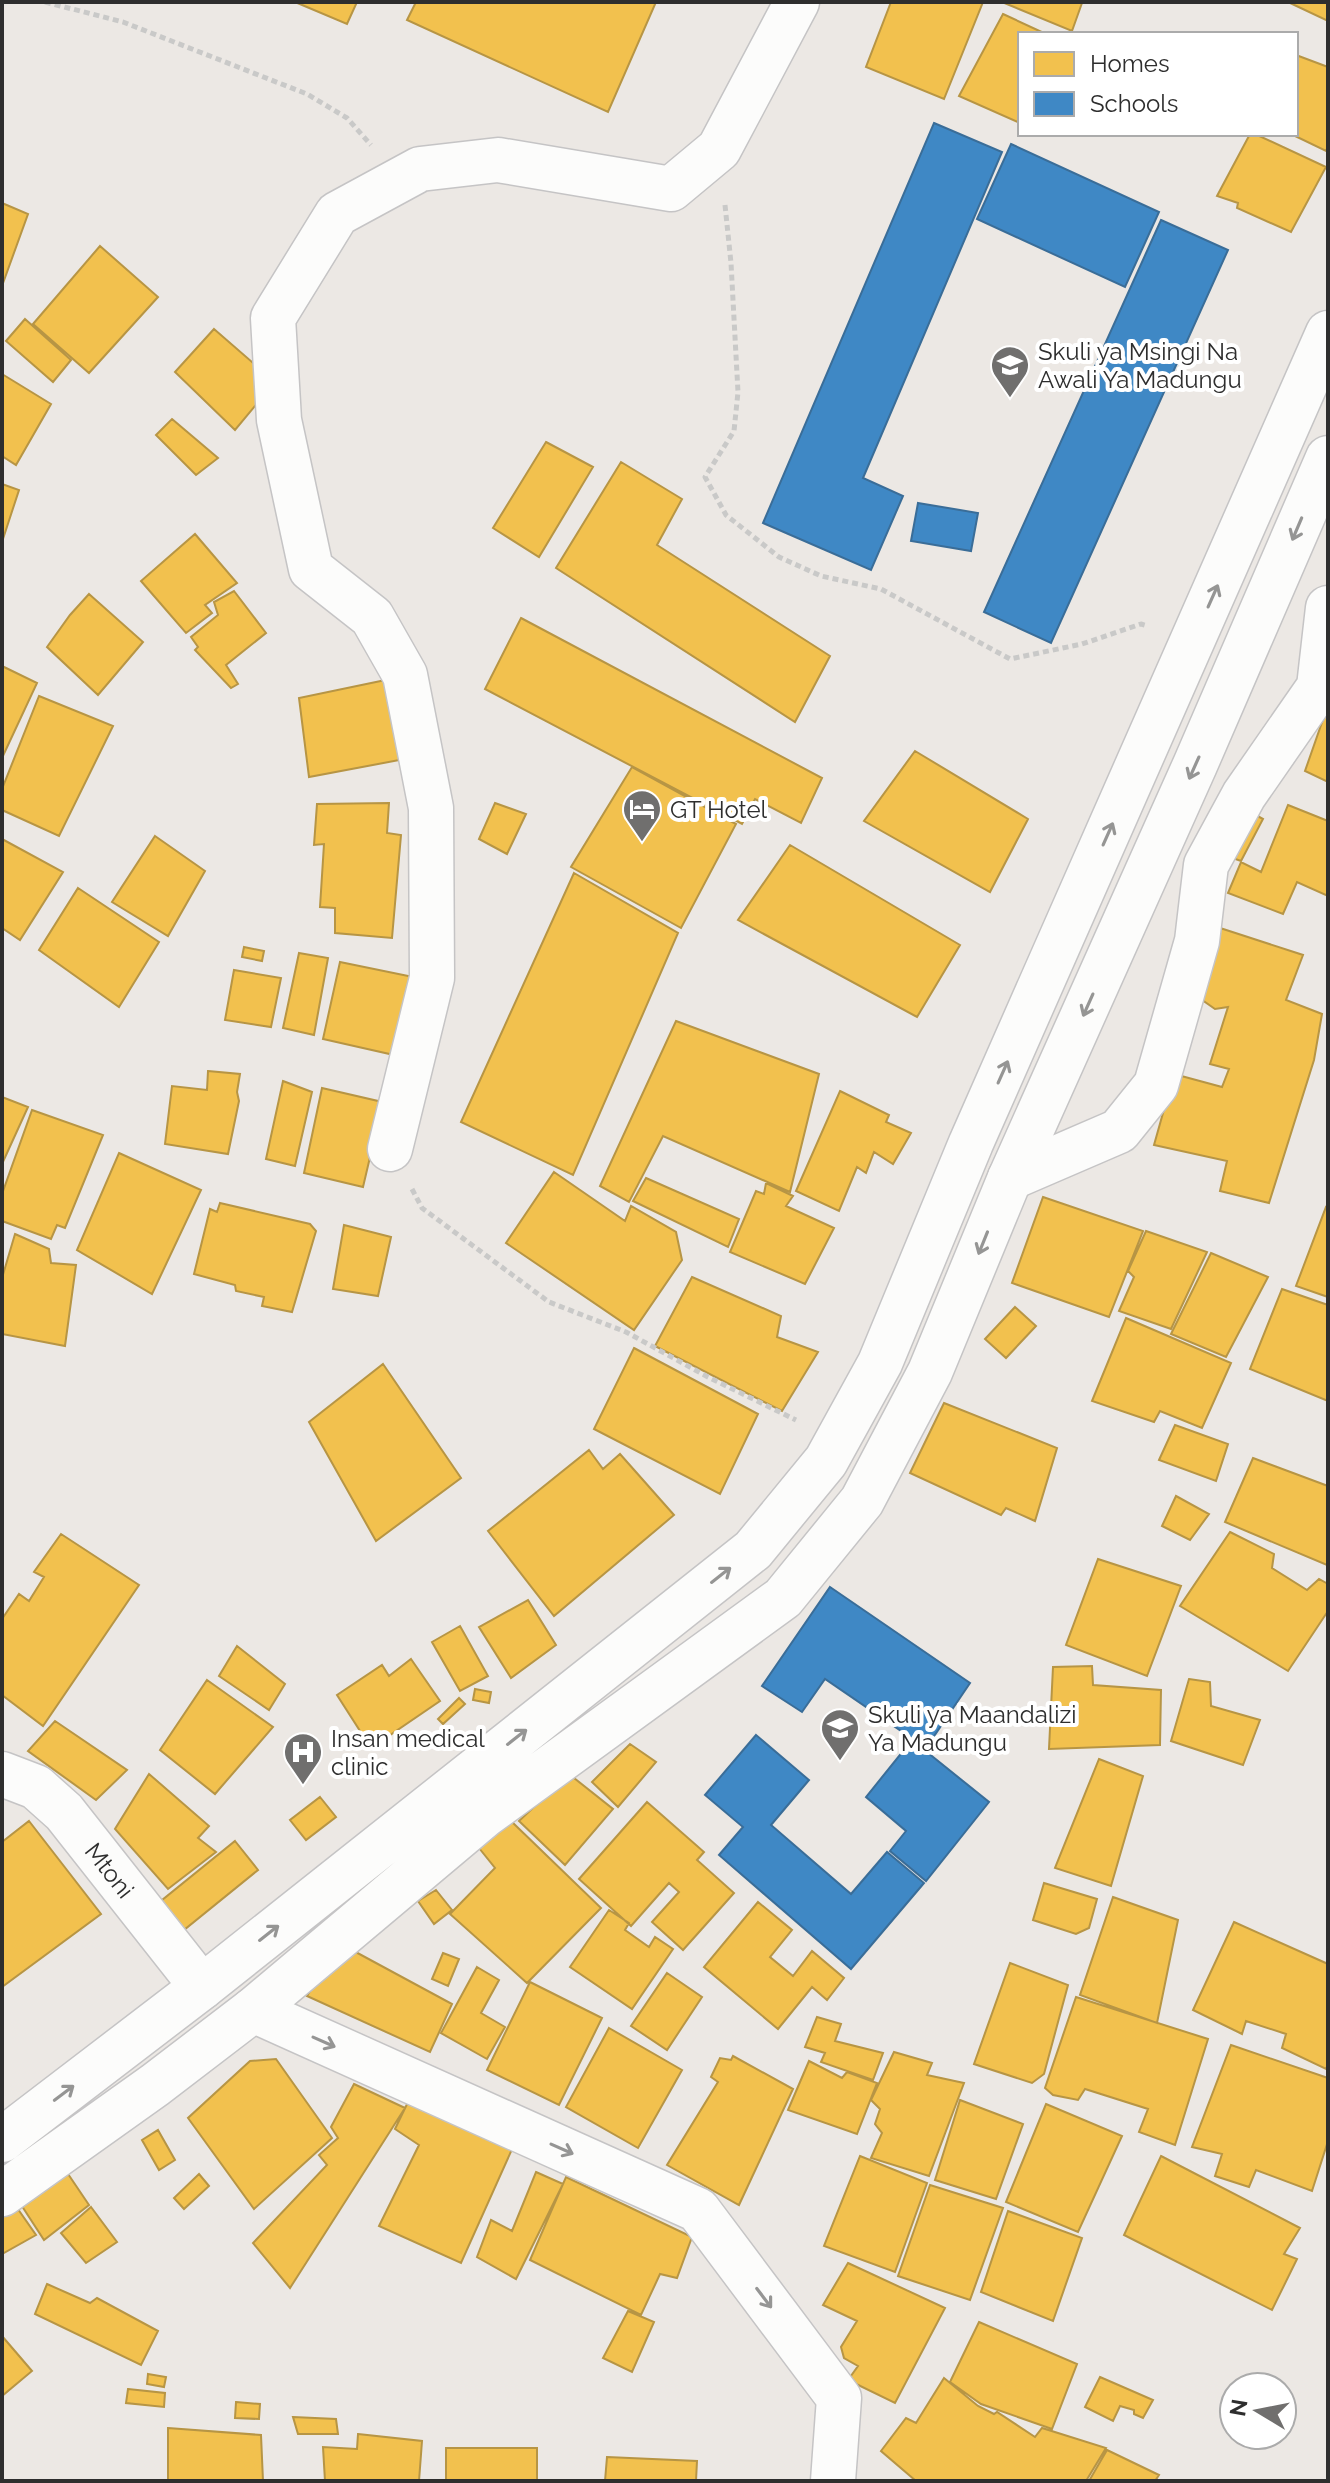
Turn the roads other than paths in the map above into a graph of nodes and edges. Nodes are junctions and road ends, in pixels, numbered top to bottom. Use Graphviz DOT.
graph roads {
  1 [pos="797,2"];
  2 [pos="1328,333"];
  3 [pos="1328,458"];
  4 [pos="1328,608"];
  5 [pos="390,1149"];
  6 [pos="1010,1178"];
  7 [pos="2,1774"];
  8 [pos="202,1987"];
  9 [pos="253,2010"];
  10 [pos="2,2140"];
  11 [pos="2,2194"];
  12 [pos="833,2481"];
  1 -- 5 [label="main road"];
  8 -- 2 [label="main road, one-way"];
  3 -- 6 [label="main road, one-way"];
  4 -- 6 [label="main road"];
  6 -- 9 [label="main road, one-way"];
  7 -- 8 [label="main road, Mtoni"];
  10 -- 8 [label="main road, one-way"];
  9 -- 11 [label="main road"];
  9 -- 12 [label="main road, one-way"];
}
